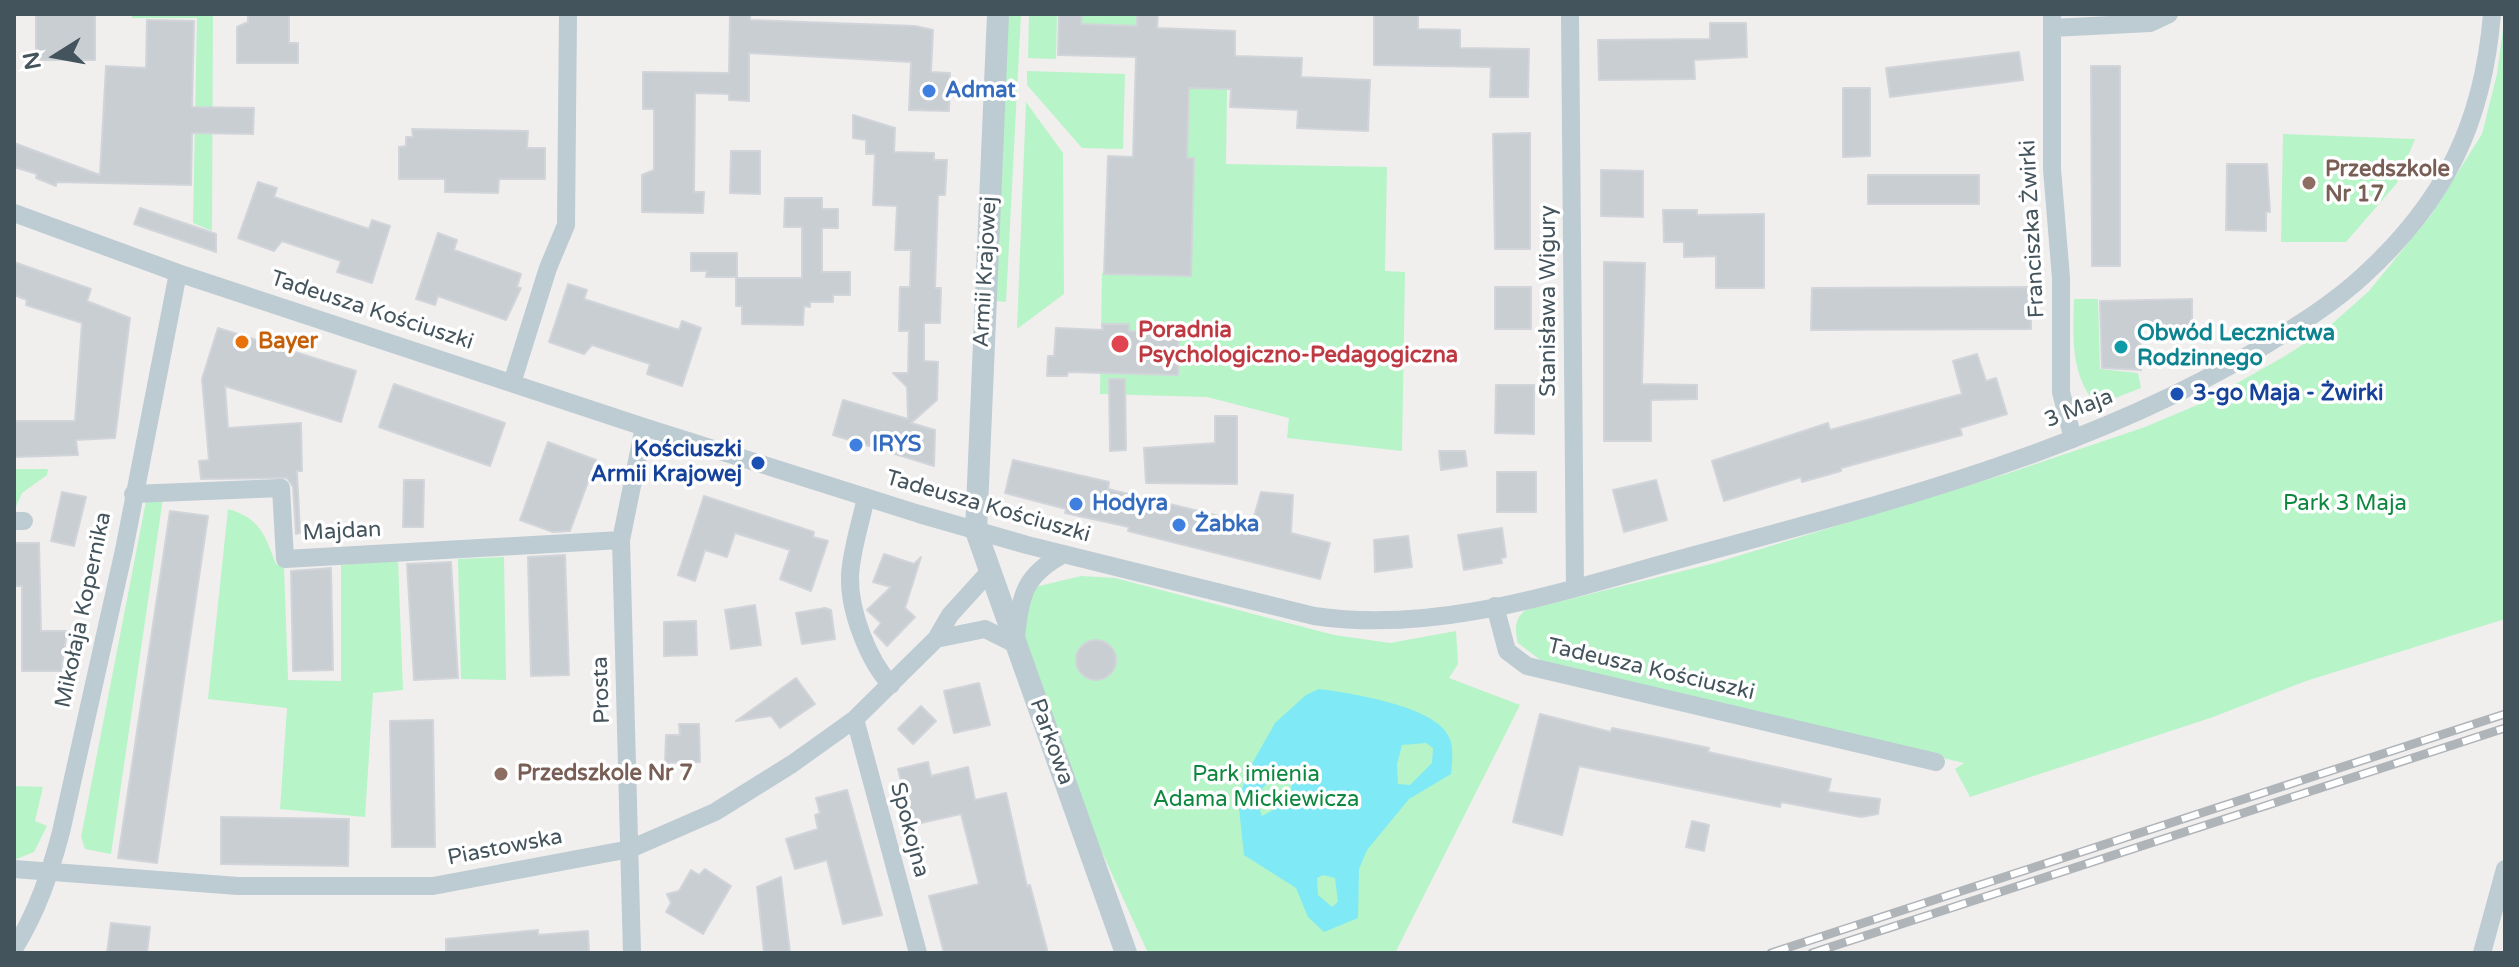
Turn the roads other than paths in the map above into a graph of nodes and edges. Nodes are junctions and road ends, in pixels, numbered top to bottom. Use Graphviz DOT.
graph roads {
  1 [pos="568,14"];
  2 [pos="998,14"];
  3 [pos="1570,14"];
  4 [pos="2169,14"];
  5 [pos="2492,14"];
  6 [pos="2052,21"];
  7 [pos="14,213"];
  8 [pos="178,273"];
  9 [pos="512,383"];
  10 [pos="644,427"];
  11 [pos="2073,439"];
  12 [pos="133,494"];
  13 [pos="866,497"];
  14 [pos="976,531"];
  15 [pos="621,540"];
  16 [pos="1064,554"];
  17 [pos="990,571"];
  18 [pos="1575,587"];
  19 [pos="1495,606"];
  20 [pos="936,639"];
  21 [pos="1015,644"];
  22 [pos="891,685"];
  23 [pos="855,719"];
  24 [pos="1936,762"];
  25 [pos="630,849"];
  26 [pos="14,869"];
  27 [pos="2505,869"];
  28 [pos="51,871"];
  29 [pos="14,949"];
  30 [pos="632,953"];
  31 [pos="918,953"];
  32 [pos="1126,953"];
  33 [pos="2482,953"];
  1 -- 9 [label="street"];
  2 -- 14 [label="street, Armii Krajowej"];
  3 -- 18 [label="street, Stanisława Wigury"];
  4 -- 6 [label="street"];
  5 -- 11 [label="street, 3 Maja"];
  6 -- 11 [label="street, Franciszka Żwirki"];
  7 -- 8 [label="street, Tadeusza Kościuszki"];
  8 -- 9 [label="street, Tadeusza Kościuszki"];
  8 -- 12 [label="street, Mikołaja Kopernika"];
  9 -- 10 [label="street, Tadeusza Kościuszki"];
  10 -- 13 [label="street, Tadeusza Kościuszki"];
  10 -- 15 [label="street, Prosta"];
  11 -- 18 [label="street, 3 Maja"];
  12 -- 15 [label="street, Majdan"];
  12 -- 28 [label="street, Mikołaja Kopernika"];
  13 -- 14 [label="street, Tadeusza Kościuszki"];
  13 -- 22 [label="street"];
  14 -- 16 [label="street, Tadeusza Kościuszki"];
  14 -- 17 [label="street, Parkowa"];
  15 -- 25 [label="street, Prosta"];
  16 -- 19 [label="street, Tadeusza Kościuszki"];
  16 -- 21 [label="street"];
  17 -- 20 [label="street, Piastowska"];
  17 -- 21 [label="street, Parkowa"];
  18 -- 19 [label="street, 3 Maja"];
  19 -- 24 [label="street, Tadeusza Kościuszki"];
  20 -- 21 [label="street"];
  20 -- 22 [label="street, Piastowska"];
  21 -- 32 [label="street, Parkowa"];
  22 -- 23 [label="street, Piastowska"];
  23 -- 25 [label="street, Piastowska"];
  23 -- 31 [label="street, Spokojna"];
  25 -- 28 [label="street, Piastowska"];
  25 -- 30 [label="street, Prosta"];
  26 -- 28 [label="street, Piastowska"];
  27 -- 33 [label="street"];
  28 -- 29 [label="street, Mikołaja Kopernika"];
}
